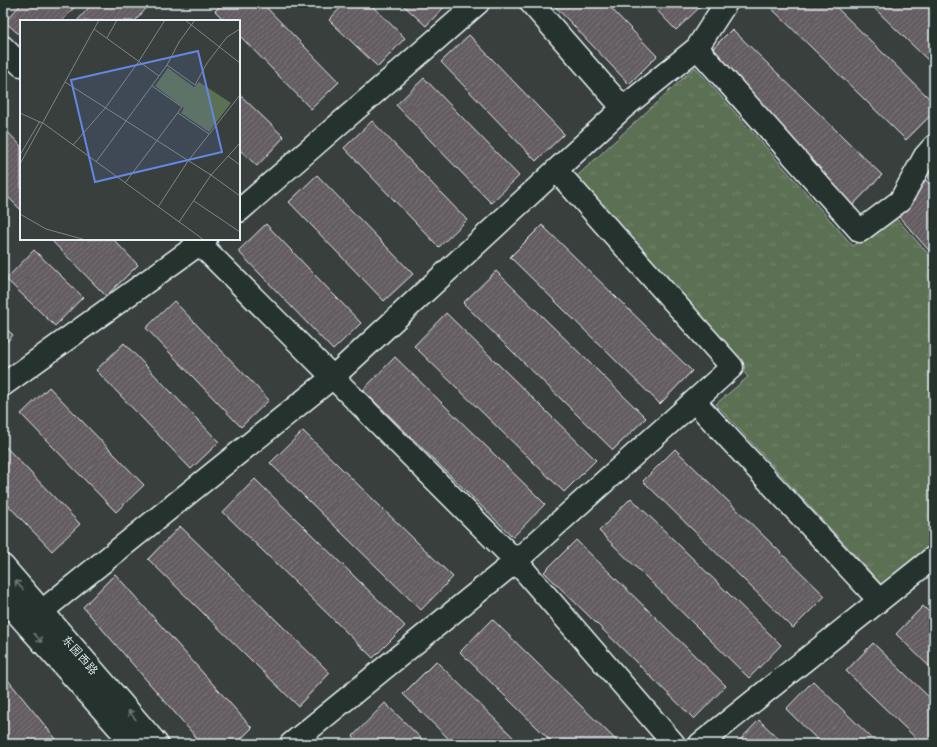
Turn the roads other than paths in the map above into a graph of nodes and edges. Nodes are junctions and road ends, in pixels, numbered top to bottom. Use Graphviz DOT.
graph roads {
  1 [pos="478,3"];
  2 [pos="531,3"];
  3 [pos="726,3"];
  4 [pos="3,47"];
  5 [pos="697,48"];
  6 [pos="20,64"];
  7 [pos="623,108"];
  8 [pos="934,146"];
  9 [pos="556,170"];
  10 [pos="240,210"];
  11 [pos="200,241"];
  12 [pos="333,377"];
  13 [pos="3,385"];
  14 [pos="694,401"];
  15 [pos="934,557"];
  16 [pos="516,561"];
  17 [pos="3,566"];
  18 [pos="3,598"];
  19 [pos="880,600"];
  20 [pos="42,610"];
  21 [pos="133,744"];
  22 [pos="157,744"];
  23 [pos="291,744"];
  24 [pos="674,744"];
  25 [pos="700,744"];
  1 -- 10 [label="street"];
  2 -- 7 [label="street"];
  3 -- 5 [label="street"];
  4 -- 6 [label="street"];
  5 -- 7 [label="street"];
  5 -- 8 [label="street"];
  7 -- 9 [label="street"];
  9 -- 12 [label="street"];
  9 -- 14 [label="street"];
  11 -- 12 [label="street"];
  11 -- 13 [label="street"];
  12 -- 16 [label="street"];
  12 -- 20 [label="street"];
  14 -- 16 [label="street"];
  14 -- 19 [label="street"];
  15 -- 19 [label="street"];
  16 -- 23 [label="street"];
  16 -- 24 [label="street"];
  20 -- 17 [label="street, 东园西路, one-way"];
  18 -- 21 [label="street, 东园西路, one-way"];
  19 -- 25 [label="street"];
  22 -- 20 [label="street, 东园西路, one-way"];
}
